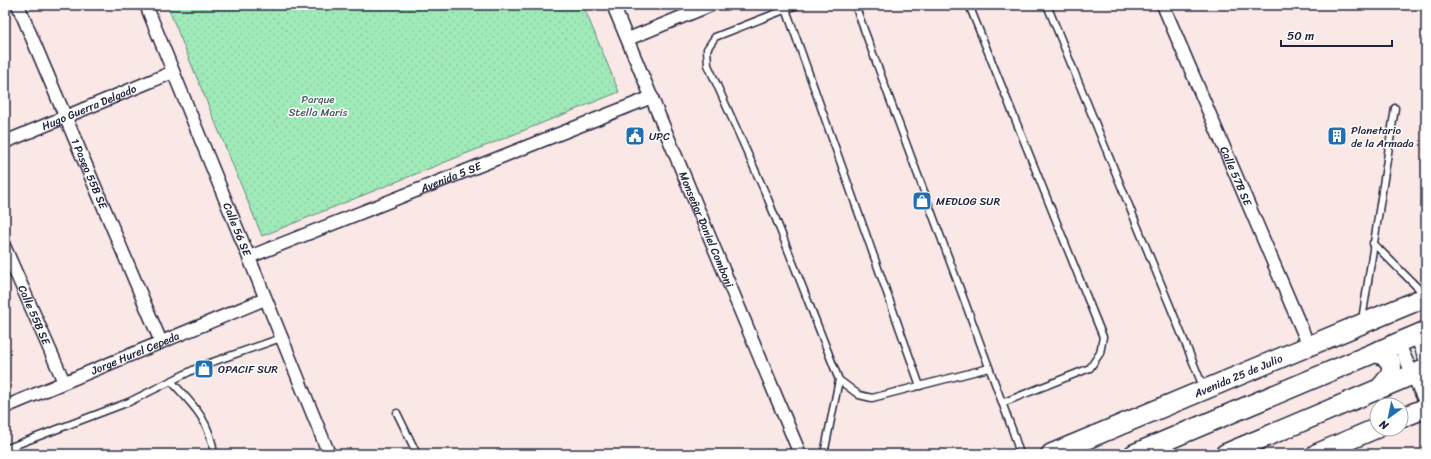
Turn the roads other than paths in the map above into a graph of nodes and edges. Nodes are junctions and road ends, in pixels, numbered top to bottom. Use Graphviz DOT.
graph roads {
  1 [pos="18,5"];
  2 [pos="146,5"];
  3 [pos="613,5"];
  4 [pos="711,5"];
  5 [pos="797,5"];
  6 [pos="855,5"];
  7 [pos="969,5"];
  8 [pos="1047,5"];
  9 [pos="1163,5"];
  10 [pos="786,9"];
  11 [pos="628,39"];
  12 [pos="173,72"];
  13 [pos="652,97"];
  14 [pos="1395,108"];
  15 [pos="65,117"];
  16 [pos="5,142"];
  17 [pos="1373,243"];
  18 [pos="5,248"];
  19 [pos="249,257"];
  20 [pos="1426,297"];
  21 [pos="265,299"];
  22 [pos="1361,325"];
  23 [pos="1421,333"];
  24 [pos="281,338"];
  25 [pos="161,342"];
  26 [pos="1398,342"];
  27 [pos="1309,346"];
  28 [pos="1376,352"];
  29 [pos="989,368"];
  30 [pos="1422,368"];
  31 [pos="839,380"];
  32 [pos="171,381"];
  33 [pos="64,382"];
  34 [pos="920,386"];
  35 [pos="1381,387"];
  36 [pos="1204,390"];
  37 [pos="1002,403"];
  38 [pos="1426,404"];
  39 [pos="5,407"];
  40 [pos="1426,408"];
  41 [pos="397,413"];
  42 [pos="1409,415"];
  43 [pos="1369,431"];
  44 [pos="5,449"];
  45 [pos="214,454"];
  46 [pos="329,454"];
  47 [pos="417,454"];
  48 [pos="800,454"];
  49 [pos="824,454"];
  50 [pos="1020,454"];
  51 [pos="1051,454"];
  52 [pos="1134,454"];
  53 [pos="1225,454"];
  54 [pos="1316,454"];
  1 -- 15 [label="street, 1 Paseo 55B SE"];
  2 -- 12 [label="street, Calle 56 SE"];
  3 -- 11 [label="street, Monseñor Daniel Comboni"];
  4 -- 11 [label="street"];
  5 -- 10 [label="lane"];
  6 -- 29 [label="lane"];
  7 -- 37 [label="lane"];
  8 -- 36 [label="lane"];
  9 -- 27 [label="street, Calle 57B SE"];
  10 -- 31 [label="lane"];
  10 -- 34 [label="lane"];
  11 -- 13 [label="street, Monseñor Daniel Comboni"];
  12 -- 15 [label="street, Hugo Guerra Delgado"];
  12 -- 19 [label="street, Calle 56 SE"];
  13 -- 19 [label="street, Avenida 5 SE"];
  13 -- 48 [label="street, Monseñor Daniel Comboni"];
  14 -- 17 [label="lane"];
  15 -- 16 [label="street, Hugo Guerra Delgado"];
  15 -- 25 [label="street, 1 Paseo 55B SE"];
  17 -- 20 [label="lane"];
  17 -- 22 [label="lane"];
  18 -- 33 [label="street, Calle 55B SE"];
  19 -- 21 [label="street, Calle 56 SE"];
  20 -- 22 [label="main road, Avenida 25 de Julio"];
  21 -- 24 [label="street, Calle 56 SE"];
  21 -- 25 [label="street, Jorge Hurel Cepeda"];
  22 -- 27 [label="main road, Avenida 25 de Julio"];
  23 -- 26 [label="main road"];
  23 -- 30 [label="street"];
  24 -- 32 [label="lane"];
  24 -- 46 [label="street, Calle 56 SE"];
  25 -- 33 [label="street, Jorge Hurel Cepeda"];
  26 -- 28 [label="main road"];
  26 -- 30 [label="street"];
  27 -- 36 [label="main road, Avenida 25 de Julio"];
  28 -- 35 [label="main road"];
  28 -- 52 [label="main road"];
  29 -- 34 [label="lane"];
  29 -- 37 [label="lane"];
  30 -- 35 [label="main road"];
  30 -- 38 [label="street"];
  31 -- 34 [label="lane"];
  31 -- 49 [label="lane"];
  32 -- 44 [label="lane"];
  32 -- 45 [label="lane"];
  33 -- 39 [label="street, Jorge Hurel Cepeda"];
  35 -- 53 [label="main road"];
  36 -- 51 [label="main road, Avenida 25 de Julio"];
  37 -- 50 [label="lane"];
  40 -- 42 [label="main road"];
  41 -- 47 [label="lane"];
  43 -- 54 [label="main road"];
}
